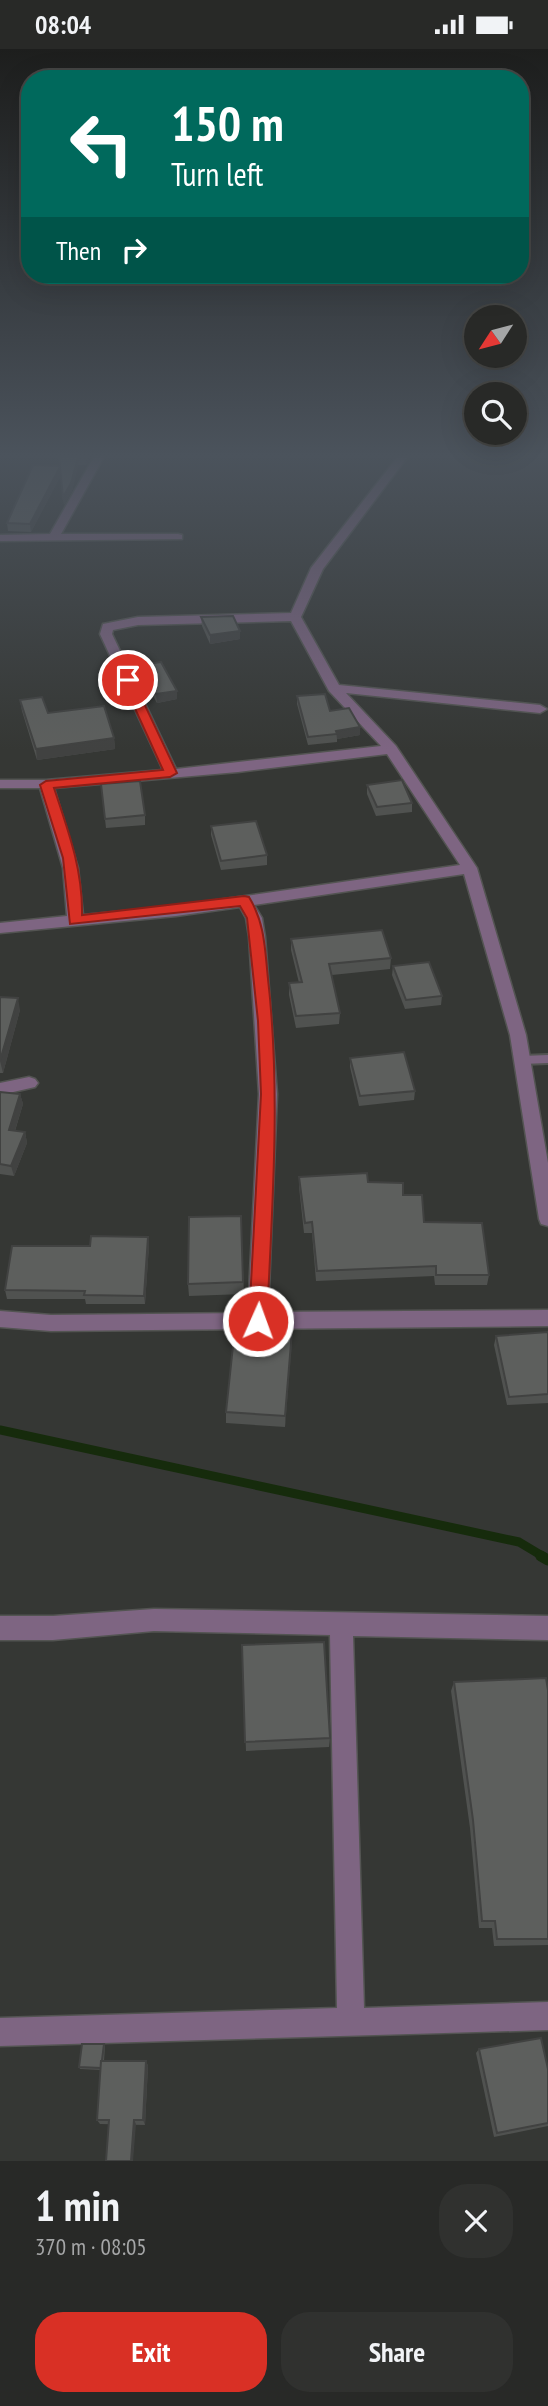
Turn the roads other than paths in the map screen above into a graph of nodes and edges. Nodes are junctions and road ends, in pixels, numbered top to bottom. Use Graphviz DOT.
graph roads {
  1 [pos="328,554"];
  2 [pos="295,617"];
  3 [pos="334,688"];
  4 [pos="540,709"];
  5 [pos="391,750"];
  6 [pos="170,773"];
  7 [pos="0,784"];
  8 [pos="46,785"];
  9 [pos="470,868"];
  10 [pos="244,901"];
  11 [pos="75,920"];
  12 [pos="0,927"];
  13 [pos="548,1059"];
  14 [pos="522,1060"];
  15 [pos="29,1083"];
  16 [pos="0,1089"];
  17 [pos="548,1219"];
  18 [pos="548,1318"];
  19 [pos="0,1319"];
  20 [pos="258,1321"];
  21 [pos="341,1624"];
  22 [pos="0,1628"];
  23 [pos="548,1628"];
  24 [pos="548,2016"];
  25 [pos="351,2021"];
  26 [pos="0,2032"];
  1 -- 2 [label="street"];
  2 -- 3 [label="street"];
  2 -- 6 [label="street"];
  3 -- 4 [label="street"];
  3 -- 5 [label="street"];
  5 -- 6 [label="street"];
  5 -- 9 [label="street"];
  6 -- 8 [label="street"];
  7 -- 8 [label="street"];
  8 -- 11 [label="street"];
  9 -- 10 [label="street"];
  9 -- 14 [label="street"];
  10 -- 11 [label="street"];
  10 -- 20 [label="street"];
  11 -- 12 [label="street"];
  13 -- 14 [label="lane"];
  14 -- 17 [label="street"];
  15 -- 16 [label="street"];
  18 -- 20 [label="street"];
  19 -- 20 [label="street"];
  21 -- 22 [label="street"];
  21 -- 23 [label="street"];
  21 -- 25 [label="street"];
  24 -- 25 [label="street"];
  25 -- 26 [label="street"];
}
